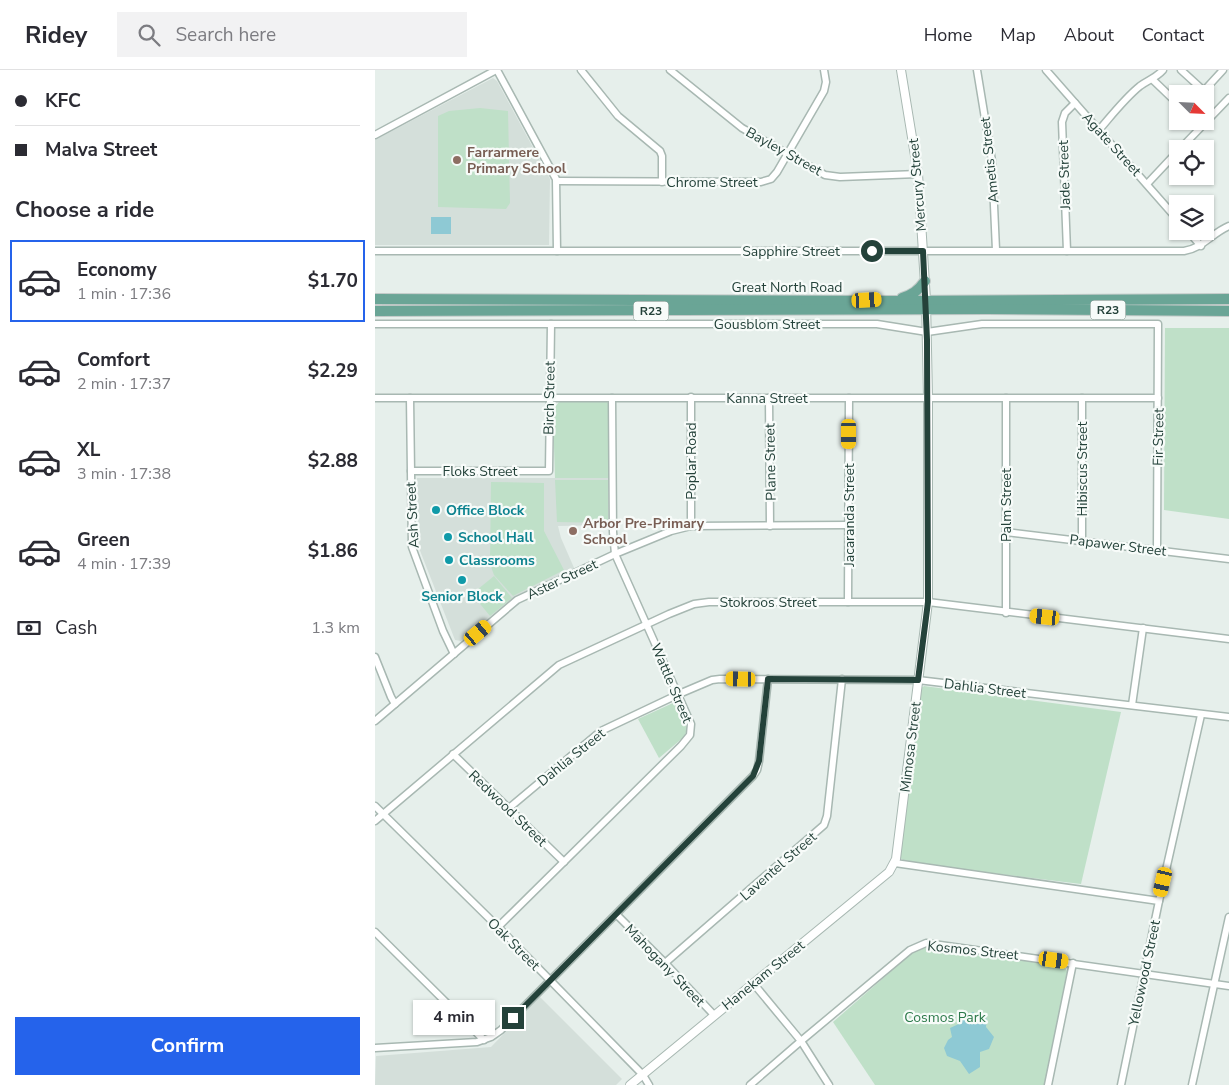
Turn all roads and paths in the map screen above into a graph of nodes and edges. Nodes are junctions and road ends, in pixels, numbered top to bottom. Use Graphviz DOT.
graph roads {
  1 [pos="496,70"];
  2 [pos="581,70"];
  3 [pos="669,70"];
  4 [pos="824,70"];
  5 [pos="901,70"];
  6 [pos="977,70"];
  7 [pos="1046,70"];
  8 [pos="1163,70"];
  9 [pos="1181,70"];
  10 [pos="1223,70"];
  11 [pos="1153,80"];
  12 [pos="1195,85"];
  13 [pos="1210,85"];
  14 [pos="1169,95"];
  15 [pos="1229,98"];
  16 [pos="1075,103"];
  17 [pos="1099,130"];
  18 [pos="375,135"];
  19 [pos="1189,140"];
  20 [pos="787,155"];
  21 [pos="1169,161"];
  22 [pos="918,174"];
  23 [pos="557,181"];
  24 [pos="662,182"];
  25 [pos="1147,184"];
  26 [pos="1169,210"];
  27 [pos="1229,226"];
  28 [pos="1196,240"];
  29 [pos="1201,246"];
  30 [pos="375,250"];
  31 [pos="996,250"];
  32 [pos="557,251"];
  33 [pos="923,251"];
  34 [pos="1067,251"];
  35 [pos="925,281"];
  36 [pos="1229,299"];
  37 [pos="375,300"];
  38 [pos="896,300"];
  39 [pos="677,305"];
  40 [pos="926,305"];
  41 [pos="375,311"];
  42 [pos="1229,311"];
  43 [pos="375,324"];
  44 [pos="551,324"];
  45 [pos="1158,324"];
  46 [pos="927,332"];
  47 [pos="549,397"];
  48 [pos="691,397"];
  49 [pos="375,398"];
  50 [pos="410,398"];
  51 [pos="613,398"];
  52 [pos="769,398"];
  53 [pos="849,398"];
  54 [pos="928,398"];
  55 [pos="1006,398"];
  56 [pos="1082,398"];
  57 [pos="1158,398"];
  58 [pos="411,471"];
  59 [pos="549,472"];
  60 [pos="848,525"];
  61 [pos="691,526"];
  62 [pos="770,526"];
  63 [pos="1006,532"];
  64 [pos="1082,541"];
  65 [pos="1157,550"];
  66 [pos="615,554"];
  67 [pos="1229,559"];
  68 [pos="849,602"];
  69 [pos="928,602"];
  70 [pos="1006,612"];
  71 [pos="646,624"];
  72 [pos="1143,628"];
  73 [pos="1229,639"];
  74 [pos="454,654"];
  75 [pos="375,657"];
  76 [pos="768,679"];
  77 [pos="843,679"];
  78 [pos="918,680"];
  79 [pos="679,694"];
  80 [pos="395,704"];
  81 [pos="1132,705"];
  82 [pos="1201,714"];
  83 [pos="1229,718"];
  84 [pos="375,722"];
  85 [pos="453,754"];
  86 [pos="375,806"];
  87 [pos="509,808"];
  88 [pos="383,814"];
  89 [pos="375,821"];
  90 [pos="564,862"];
  91 [pos="895,863"];
  92 [pos="1159,901"];
  93 [pos="617,915"];
  94 [pos="1229,917"];
  95 [pos="498,927"];
  96 [pos="375,932"];
  97 [pos="665,963"];
  98 [pos="1073,963"];
  99 [pos="1144,974"];
  100 [pos="551,980"];
  101 [pos="753,983"];
  102 [pos="1215,984"];
  103 [pos="1229,986"];
  104 [pos="714,1015"];
  105 [pos="484,1040"];
  106 [pos="375,1041"];
  107 [pos="801,1041"];
  108 [pos="378,1048"];
  109 [pos="643,1075"];
  110 [pos="630,1085"];
  111 [pos="649,1085"];
  112 [pos="750,1085"];
  113 [pos="829,1085"];
  114 [pos="1048,1085"];
  115 [pos="1121,1085"];
  116 [pos="1193,1085"];
  1 -- 18 [label="street"];
  1 -- 23 [label="street"];
  2 -- 24 [label="street"];
  3 -- 20 [label="street, Bayley Street"];
  4 -- 20 [label="street, Chrome Street"];
  5 -- 22 [label="street, Mercury Street"];
  6 -- 31 [label="street, Ametis Street"];
  7 -- 16 [label="street, Agate Street"];
  8 -- 11 [label="street"];
  9 -- 12 [label="street"];
  10 -- 13 [label="street"];
  11 -- 14 [label="street"];
  11 -- 17 [label="street"];
  15 -- 19 [label="street"];
  16 -- 17 [label="street, Agate Street"];
  16 -- 34 [label="street, Jade Street"];
  17 -- 25 [label="street, Agate Street"];
  20 -- 22 [label="street, Bayley Street"];
  20 -- 24 [label="street, Chrome Street"];
  21 -- 25 [label="street"];
  22 -- 33 [label="street, Mercury Street"];
  23 -- 24 [label="street, Chrome Street"];
  23 -- 32 [label="street"];
  25 -- 26 [label="street, Agate Street"];
  27 -- 29 [label="street, Sapphire Street"];
  28 -- 29 [label="street"];
  29 -- 34 [label="street, Sapphire Street"];
  30 -- 32 [label="street, Sapphire Street"];
  31 -- 33 [label="street, Sapphire Street"];
  31 -- 34 [label="street, Sapphire Street"];
  32 -- 33 [label="street, Sapphire Street"];
  33 -- 35 [label="street, Mercury Street"];
  35 -- 38 [label="main road"];
  35 -- 40 [label="street, Mercury Street"];
  36 -- 40 [label="main road, Great North Road / R23"];
  37 -- 39 [label="main road, Great North Road / R23"];
  38 -- 39 [label="main road, Great North Road / R23"];
  38 -- 40 [label="main road, Great North Road / R23"];
  39 -- 40 [label="main road, Great North Road / R23"];
  39 -- 41 [label="main road, Great North Road / R23"];
  40 -- 42 [label="main road, Great North Road / R23"];
  40 -- 46 [label="street, Mimosa Street"];
  43 -- 44 [label="street, Gousblom Street"];
  44 -- 46 [label="street, Gousblom Street"];
  44 -- 47 [label="street, Birch Street"];
  45 -- 46 [label="street, Gousblom Street"];
  45 -- 57 [label="street, Fir Street"];
  46 -- 54 [label="street, Mimosa Street"];
  47 -- 50 [label="street, Kanna Street"];
  47 -- 51 [label="street, Kanna Street"];
  47 -- 59 [label="street, Birch Street"];
  48 -- 51 [label="street, Kanna Street"];
  48 -- 52 [label="street, Kanna Street"];
  48 -- 61 [label="street, Poplar Road"];
  49 -- 50 [label="street, Kanna Street"];
  50 -- 58 [label="street, Ash Street"];
  51 -- 66 [label="street, Wattle Street"];
  52 -- 53 [label="street, Kanna Street"];
  52 -- 62 [label="street, Plane Street"];
  53 -- 54 [label="street, Kanna Street"];
  53 -- 60 [label="street, Jacaranda Street"];
  54 -- 55 [label="street, Kanna Street"];
  54 -- 69 [label="street, Mimosa Street"];
  55 -- 56 [label="street, Kanna Street"];
  55 -- 63 [label="street, Palm Street"];
  56 -- 57 [label="street, Kanna Street"];
  56 -- 64 [label="street, Hibiscus Street"];
  57 -- 65 [label="street, Fir Street"];
  58 -- 59 [label="street, Floks Street"];
  58 -- 74 [label="street, Ash Street"];
  60 -- 62 [label="street, Aster Street"];
  60 -- 68 [label="street, Jacaranda Street"];
  61 -- 62 [label="street, Aster Street"];
  61 -- 66 [label="street, Aster Street"];
  63 -- 64 [label="street, Papawer Street"];
  63 -- 70 [label="street, Palm Street"];
  64 -- 65 [label="street, Papawer Street"];
  65 -- 67 [label="street, Papawer Street"];
  66 -- 71 [label="street, Wattle Street"];
  66 -- 74 [label="street, Aster Street"];
  68 -- 69 [label="street, Stokroos Street"];
  68 -- 71 [label="street, Stokroos Street"];
  69 -- 70 [label="street, Stokroos Street"];
  69 -- 78 [label="street, Mimosa Street"];
  70 -- 72 [label="street, Stokroos Street"];
  71 -- 79 [label="street, Wattle Street"];
  71 -- 85 [label="street, Stokroos Street"];
  72 -- 73 [label="street, Stokroos Street"];
  72 -- 81 [label="street"];
  74 -- 80 [label="street, Aster Street"];
  75 -- 80 [label="street"];
  76 -- 77 [label="street, Dahlia Street"];
  76 -- 79 [label="street, Dahlia Street"];
  76 -- 93 [label="street"];
  77 -- 78 [label="street, Dahlia Street"];
  77 -- 97 [label="street, Laventel Street"];
  78 -- 81 [label="street, Dahlia Street"];
  78 -- 91 [label="street, Mimosa Street"];
  79 -- 87 [label="street, Dahlia Street"];
  79 -- 90 [label="street, Wattle Street"];
  80 -- 84 [label="street, Aster Street"];
  81 -- 82 [label="street, Dahlia Street"];
  82 -- 83 [label="street, Dahlia Street"];
  82 -- 92 [label="street, Yellowood Street"];
  85 -- 87 [label="street, Redwood Street"];
  85 -- 88 [label="street, Stokroos Street"];
  86 -- 88 [label="street, Oak Street"];
  87 -- 90 [label="street, Redwood Street"];
  88 -- 89 [label="street, Stokroos Street"];
  88 -- 95 [label="street, Oak Street"];
  90 -- 95 [label="street, Wattle Street"];
  91 -- 92 [label="street"];
  91 -- 101 [label="street, Hanekam Street"];
  92 -- 99 [label="street, Yellowood Street"];
  93 -- 97 [label="street, Mahogany Street"];
  93 -- 100 [label="street"];
  94 -- 102 [label="street"];
  95 -- 100 [label="street, Oak Street"];
  96 -- 105 [label="street"];
  97 -- 104 [label="street, Mahogany Street"];
  98 -- 99 [label="street, Kosmos Street"];
  98 -- 107 [label="street, Kosmos Street"];
  98 -- 114 [label="street"];
  99 -- 102 [label="street, Kosmos Street"];
  99 -- 115 [label="street, Yellowood Street"];
  100 -- 105 [label="street"];
  100 -- 109 [label="street, Oak Street"];
  101 -- 104 [label="street, Hanekam Street"];
  101 -- 107 [label="street"];
  102 -- 103 [label="street, Kosmos Street"];
  102 -- 116 [label="street"];
  104 -- 109 [label="street, Hanekam Street"];
  105 -- 108 [label="street"];
  106 -- 108 [label="street"];
  107 -- 112 [label="street, Kosmos Street"];
  107 -- 113 [label="street"];
  109 -- 110 [label="street, Hanekam Street"];
  109 -- 111 [label="street, Oak Street"];
}
